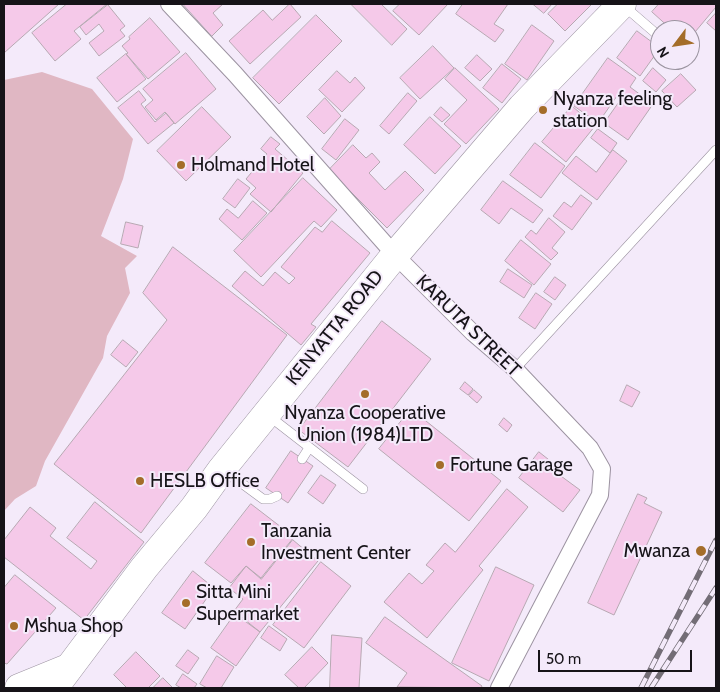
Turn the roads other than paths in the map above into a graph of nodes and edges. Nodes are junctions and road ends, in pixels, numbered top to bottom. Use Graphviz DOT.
graph roads {
  1 [pos="169,4"];
  2 [pos="622,4"];
  3 [pos="650,28"];
  4 [pos="716,150"];
  5 [pos="394,255"];
  6 [pos="515,369"];
  7 [pos="266,414"];
  8 [pos="309,448"];
  9 [pos="302,459"];
  10 [pos="222,469"];
  11 [pos="363,489"];
  12 [pos="277,496"];
  13 [pos="61,678"];
  14 [pos="20,688"];
  15 [pos="499,688"];
  1 -- 5 [label="street, KARUTA STREET"];
  2 -- 3 [label="lane"];
  2 -- 5 [label="highway, KENYATTA ROAD"];
  4 -- 6 [label="lane"];
  5 -- 6 [label="street, KARUTA STREET"];
  5 -- 7 [label="highway, KENYATTA ROAD"];
  6 -- 15 [label="street, KARUTA STREET"];
  7 -- 8 [label="lane"];
  7 -- 10 [label="highway, KENYATTA ROAD"];
  8 -- 9 [label="lane"];
  8 -- 11 [label="lane"];
  10 -- 12 [label="lane"];
  10 -- 13 [label="highway, KENYATTA ROAD"];
  13 -- 14 [label="highway, KENYATTA ROAD"];
}
